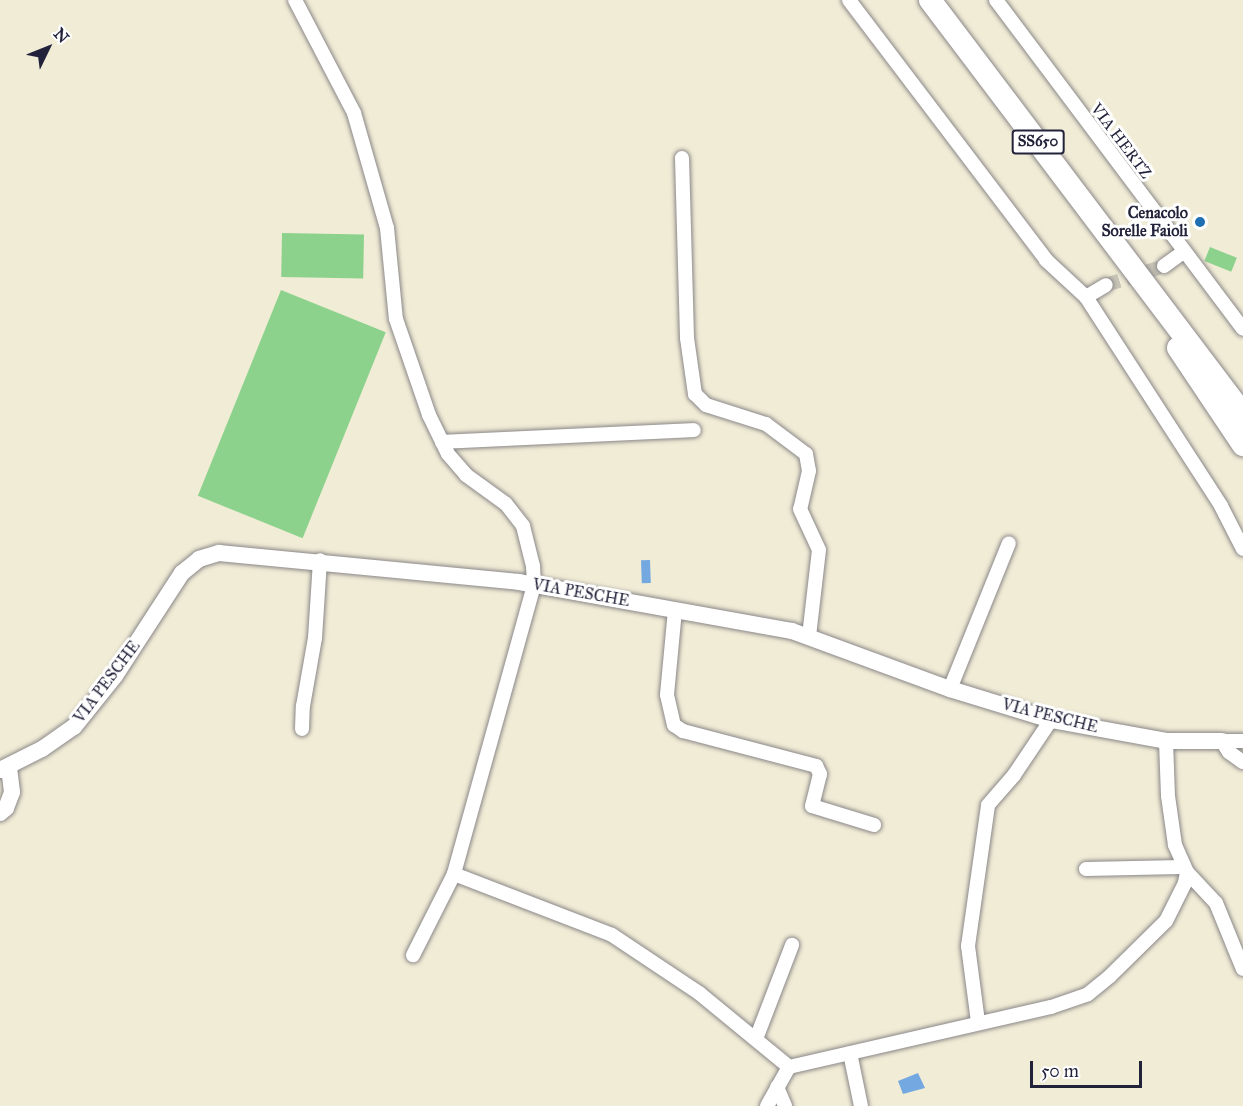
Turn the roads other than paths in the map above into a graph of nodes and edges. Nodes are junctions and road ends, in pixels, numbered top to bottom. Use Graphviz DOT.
graph roads {
  1 [pos="295,0"];
  2 [pos="849,0"];
  3 [pos="930,0"];
  4 [pos="996,0"];
  5 [pos="682,158"];
  6 [pos="1183,252"];
  7 [pos="1164,266"];
  8 [pos="1147,284"];
  9 [pos="1106,285"];
  10 [pos="1086,297"];
  11 [pos="1243,329"];
  12 [pos="1243,414"];
  13 [pos="694,430"];
  14 [pos="442,442"];
  15 [pos="1243,445"];
  16 [pos="1009,543"];
  17 [pos="1243,549"];
  18 [pos="320,560"];
  19 [pos="534,585"];
  20 [pos="675,610"];
  21 [pos="809,637"];
  22 [pos="950,689"];
  23 [pos="1051,720"];
  24 [pos="302,729"];
  25 [pos="1166,741"];
  26 [pos="1222,741"];
  27 [pos="1243,741"];
  28 [pos="1243,762"];
  29 [pos="5,768"];
  30 [pos="0,813"];
  31 [pos="874,825"];
  32 [pos="1086,869"];
  33 [pos="1184,869"];
  34 [pos="454,874"];
  35 [pos="1237,932"];
  36 [pos="792,945"];
  37 [pos="413,955"];
  38 [pos="1243,969"];
  39 [pos="978,1022"];
  40 [pos="756,1039"];
  41 [pos="850,1053"];
  42 [pos="789,1067"];
  43 [pos="777,1088"];
  44 [pos="767,1106"];
  45 [pos="785,1106"];
  46 [pos="861,1106"];
  1 -- 14 [label="street"];
  2 -- 10 [label="street"];
  3 -- 8 [label="highway, SS650"];
  4 -- 6 [label="street, VIA HERTZ"];
  5 -- 21 [label="street"];
  6 -- 7 [label="street"];
  6 -- 11 [label="street, VIA HERTZ"];
  8 -- 12 [label="highway, SS650"];
  8 -- 15 [label="highway"];
  9 -- 10 [label="street"];
  10 -- 17 [label="street"];
  13 -- 14 [label="street"];
  14 -- 19 [label="street"];
  16 -- 22 [label="street"];
  18 -- 19 [label="street, VIA PESCHE"];
  18 -- 24 [label="street"];
  18 -- 29 [label="street, VIA PESCHE"];
  19 -- 20 [label="street, VIA PESCHE"];
  19 -- 34 [label="street"];
  20 -- 21 [label="street, VIA PESCHE"];
  20 -- 31 [label="street"];
  21 -- 22 [label="street, VIA PESCHE"];
  22 -- 23 [label="street, VIA PESCHE"];
  23 -- 25 [label="street, VIA PESCHE"];
  23 -- 39 [label="street"];
  25 -- 26 [label="street, VIA PESCHE"];
  25 -- 33 [label="street"];
  26 -- 27 [label="street, VIA PESCHE"];
  26 -- 28 [label="street"];
  29 -- 30 [label="street"];
  32 -- 33 [label="street"];
  33 -- 35 [label="street"];
  33 -- 39 [label="street"];
  34 -- 37 [label="street"];
  34 -- 40 [label="street"];
  35 -- 38 [label="street"];
  36 -- 40 [label="street"];
  39 -- 41 [label="street"];
  40 -- 42 [label="street"];
  41 -- 42 [label="street"];
  41 -- 46 [label="street"];
  42 -- 43 [label="street"];
  43 -- 44 [label="street"];
  43 -- 45 [label="street"];
}
